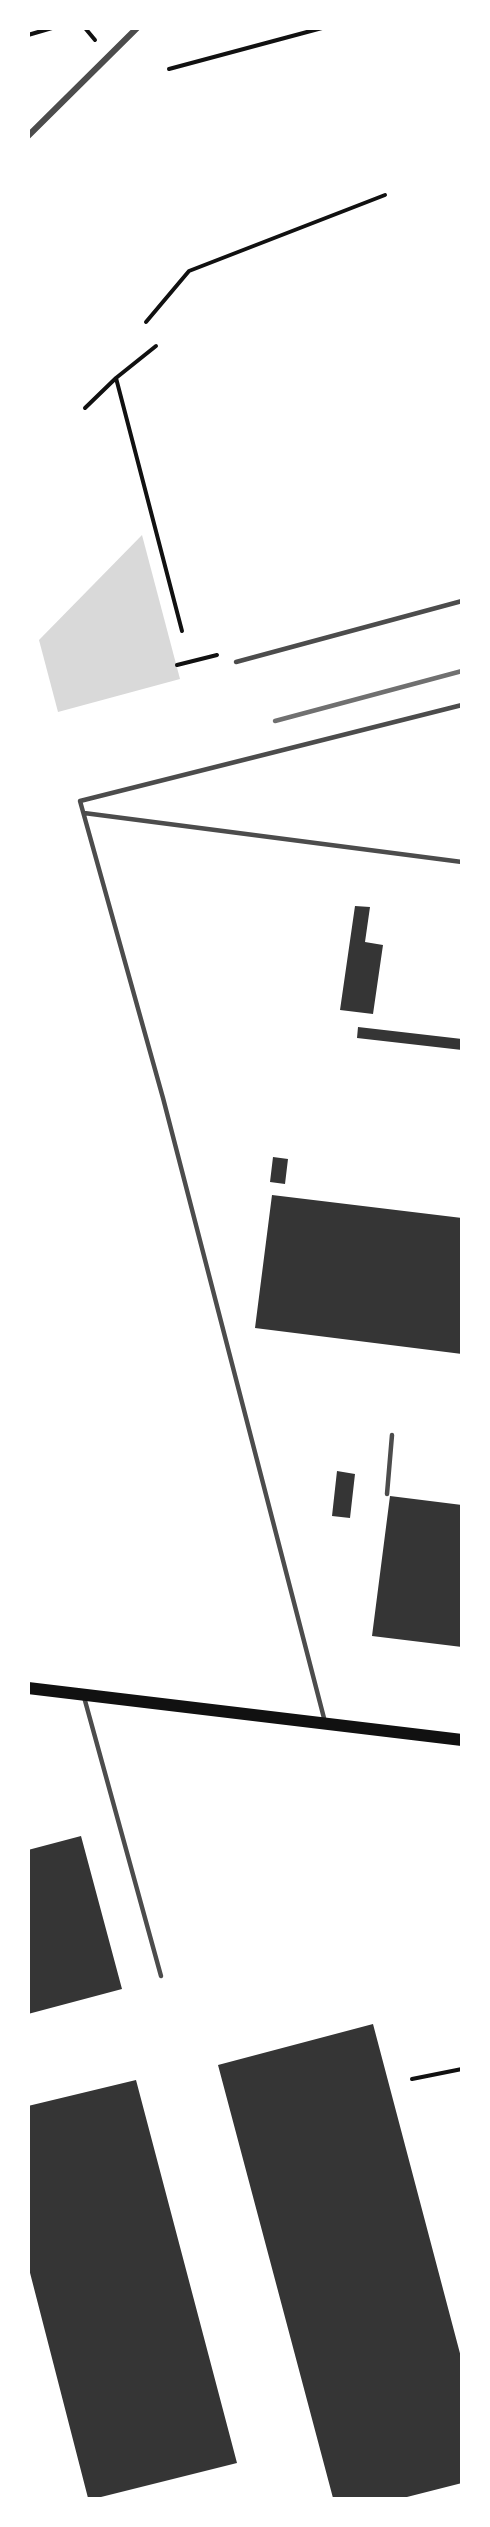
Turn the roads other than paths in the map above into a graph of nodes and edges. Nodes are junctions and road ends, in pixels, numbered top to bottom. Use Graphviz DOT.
graph roads {
  1 [pos="137,28"];
  2 [pos="28,136"];
  3 [pos="462,601"];
  4 [pos="236,662"];
  5 [pos="462,705"];
  6 [pos="84,813"];
  7 [pos="462,862"];
  8 [pos="392,1435"];
  9 [pos="387,1494"];
  10 [pos="28,1688"];
  11 [pos="83,1695"];
  12 [pos="325,1722"];
  13 [pos="462,1740"];
  14 [pos="161,1976"];
  1 -- 2 [label="street"];
  3 -- 4 [label="lane"];
  5 -- 6 [label="lane"];
  6 -- 7 [label="lane"];
  6 -- 12 [label="lane"];
  8 -- 9 [label="lane"];
  10 -- 11 [label="main road"];
  11 -- 12 [label="main road"];
  11 -- 14 [label="lane"];
  12 -- 13 [label="main road"];
}
